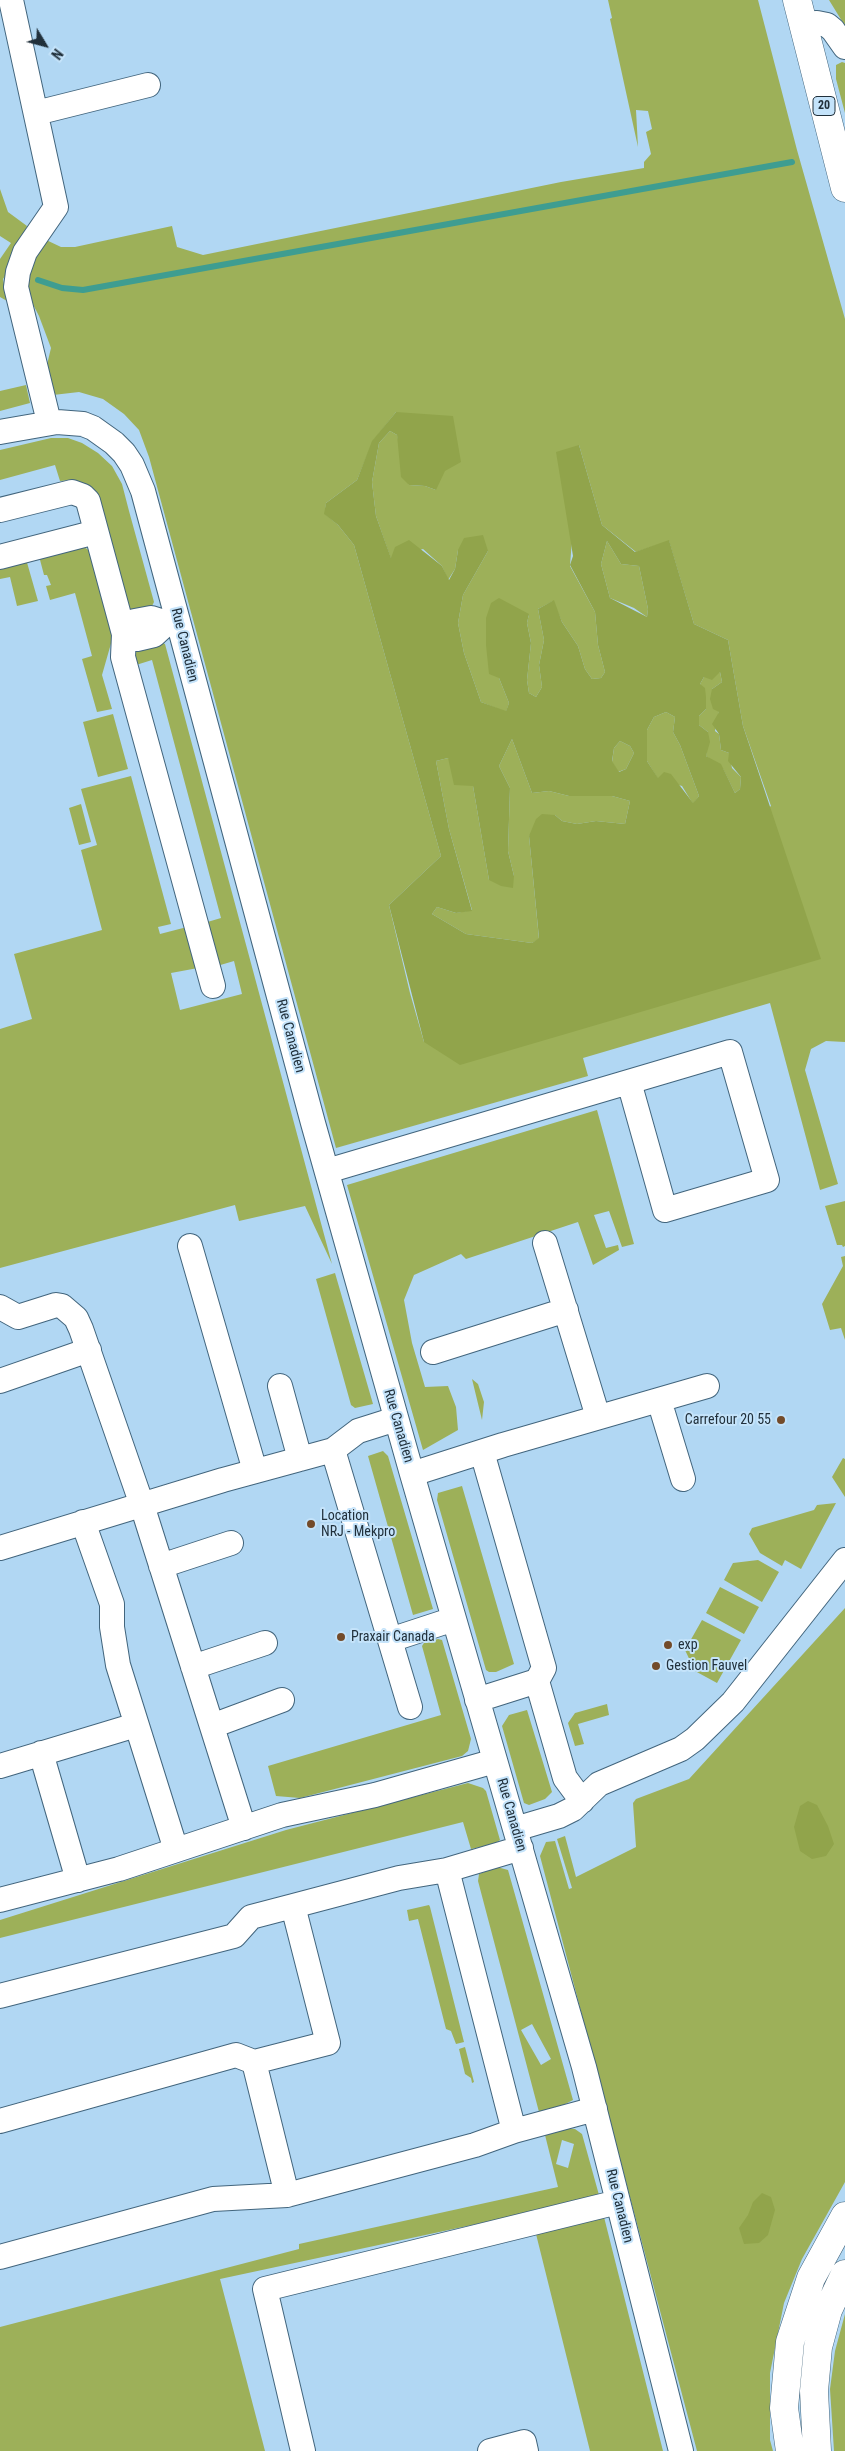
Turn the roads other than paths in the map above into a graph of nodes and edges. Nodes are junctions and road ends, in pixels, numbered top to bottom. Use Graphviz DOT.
graph roads {
  1 [pos="12,0"];
  2 [pos="799,8"];
  3 [pos="845,47"];
  4 [pos="148,86"];
  5 [pos="36,113"];
  6 [pos="845,188"];
  7 [pos="49,422"];
  8 [pos="0,432"];
  9 [pos="0,510"];
  10 [pos="96,532"];
  11 [pos="0,557"];
  12 [pos="173,622"];
  13 [pos="124,634"];
  14 [pos="213,986"];
  15 [pos="630,1082"];
  16 [pos="327,1171"];
  17 [pos="545,1243"];
  18 [pos="190,1246"];
  19 [pos="0,1307"];
  20 [pos="566,1310"];
  21 [pos="89,1350"];
  22 [pos="433,1352"];
  23 [pos="0,1381"];
  24 [pos="280,1386"];
  25 [pos="707,1386"];
  26 [pos="659,1400"];
  27 [pos="598,1417"];
  28 [pos="396,1419"];
  29 [pos="333,1450"];
  30 [pos="482,1452"];
  31 [pos="300,1459"];
  32 [pos="255,1471"];
  33 [pos="412,1474"];
  34 [pos="683,1479"];
  35 [pos="142,1505"];
  36 [pos="84,1522"];
  37 [pos="231,1543"];
  38 [pos="0,1548"];
  39 [pos="845,1560"];
  40 [pos="161,1566"];
  41 [pos="454,1619"];
  42 [pos="390,1640"];
  43 [pos="265,1643"];
  44 [pos="193,1667"];
  45 [pos="537,1681"];
  46 [pos="282,1700"];
  47 [pos="478,1700"];
  48 [pos="410,1707"];
  49 [pos="136,1725"];
  50 [pos="212,1726"];
  51 [pos="41,1753"];
  52 [pos="495,1761"];
  53 [pos="0,1766"];
  54 [pos="582,1801"];
  55 [pos="244,1828"];
  56 [pos="518,1838"];
  57 [pos="176,1850"];
  58 [pos="447,1870"];
  59 [pos="78,1880"];
  60 [pos="0,1900"];
  61 [pos="293,1906"];
  62 [pos="0,1996"];
  63 [pos="254,2062"];
  64 [pos="595,2110"];
  65 [pos="0,2120"];
  66 [pos="514,2130"];
  67 [pos="287,2195"];
  68 [pos="618,2202"];
  69 [pos="845,2216"];
  70 [pos="0,2257"];
  71 [pos="845,2274"];
  72 [pos="304,2451"];
  73 [pos="490,2451"];
  74 [pos="526,2451"];
  75 [pos="681,2451"];
  76 [pos="790,2451"];
  77 [pos="817,2451"];
  1 -- 5 [label="street"];
  2 -- 3 [label="street"];
  2 -- 6 [label="highway, 20"];
  4 -- 5 [label="street"];
  5 -- 7 [label="street"];
  7 -- 8 [label="street"];
  7 -- 12 [label="street, Rue Canadien"];
  9 -- 10 [label="street"];
  10 -- 11 [label="street"];
  10 -- 13 [label="street"];
  12 -- 13 [label="street"];
  12 -- 16 [label="street, Rue Canadien"];
  13 -- 14 [label="street"];
  15 -- 15 [label="street"];
  15 -- 16 [label="street"];
  16 -- 28 [label="street, Rue Canadien"];
  17 -- 20 [label="street"];
  18 -- 32 [label="street"];
  19 -- 21 [label="street"];
  20 -- 22 [label="street"];
  20 -- 27 [label="street"];
  21 -- 23 [label="street"];
  21 -- 35 [label="street"];
  24 -- 31 [label="street"];
  25 -- 26 [label="street"];
  26 -- 27 [label="street"];
  26 -- 34 [label="street"];
  27 -- 30 [label="street"];
  28 -- 29 [label="street"];
  28 -- 33 [label="street, Rue Canadien"];
  29 -- 31 [label="street"];
  29 -- 42 [label="street"];
  30 -- 33 [label="street"];
  30 -- 45 [label="street"];
  31 -- 32 [label="street"];
  32 -- 35 [label="street"];
  33 -- 41 [label="street, Rue Canadien"];
  35 -- 36 [label="street"];
  35 -- 40 [label="street"];
  36 -- 38 [label="street"];
  36 -- 49 [label="street"];
  37 -- 40 [label="street"];
  39 -- 54 [label="street"];
  40 -- 44 [label="street"];
  41 -- 42 [label="street"];
  41 -- 47 [label="street, Rue Canadien"];
  42 -- 48 [label="street"];
  43 -- 44 [label="street"];
  44 -- 50 [label="street"];
  45 -- 47 [label="street"];
  45 -- 54 [label="street"];
  46 -- 50 [label="street"];
  47 -- 52 [label="street, Rue Canadien"];
  49 -- 51 [label="street"];
  49 -- 57 [label="street"];
  50 -- 55 [label="street"];
  51 -- 53 [label="street"];
  51 -- 59 [label="street"];
  52 -- 55 [label="street"];
  52 -- 56 [label="street, Rue Canadien"];
  54 -- 56 [label="street"];
  55 -- 57 [label="street"];
  56 -- 58 [label="street"];
  56 -- 64 [label="street, Rue Canadien"];
  57 -- 59 [label="street"];
  58 -- 61 [label="street"];
  58 -- 66 [label="street"];
  59 -- 60 [label="street"];
  61 -- 62 [label="street"];
  61 -- 63 [label="street"];
  63 -- 65 [label="street"];
  63 -- 67 [label="street"];
  64 -- 66 [label="street"];
  64 -- 68 [label="street, Rue Canadien"];
  66 -- 67 [label="street"];
  67 -- 70 [label="street"];
  68 -- 72 [label="street"];
  68 -- 75 [label="street, Rue Canadien"];
  69 -- 76 [label="highway"];
  71 -- 77 [label="highway"];
  73 -- 74 [label="street"];
}
